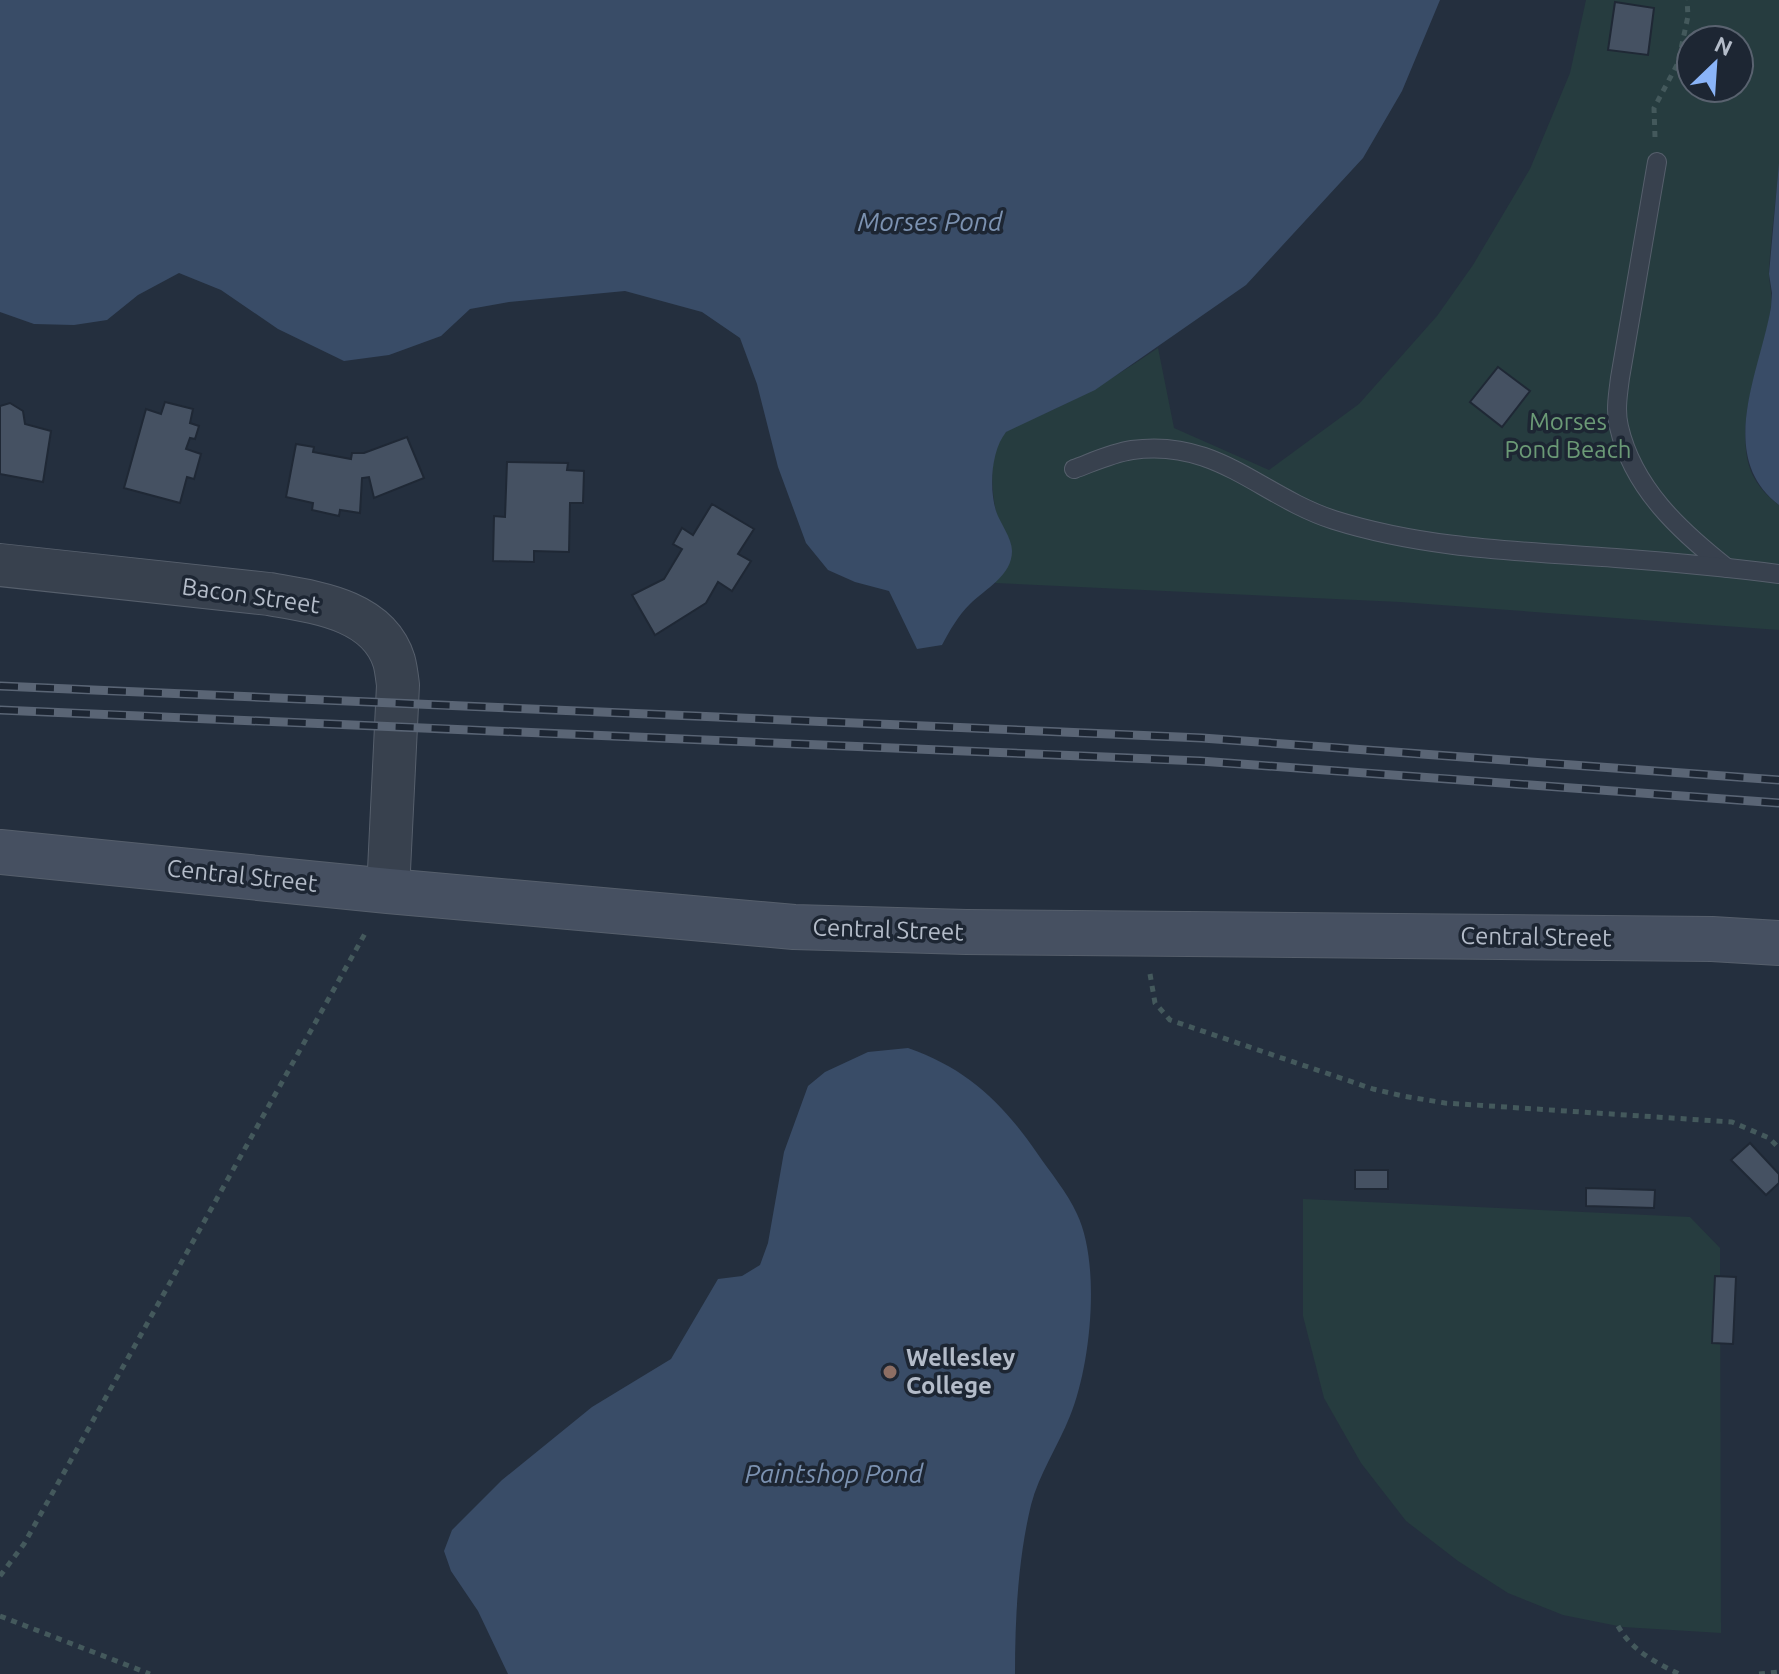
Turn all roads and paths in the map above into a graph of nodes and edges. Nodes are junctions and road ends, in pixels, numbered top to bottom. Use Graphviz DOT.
graph roads {
  1 [pos="1687,0"];
  2 [pos="1657,162"];
  3 [pos="1074,469"];
  4 [pos="0,565"];
  5 [pos="1727,568"];
  6 [pos="1779,574"];
  7 [pos="0,852"];
  8 [pos="388,891"];
  9 [pos="1149,933"];
  10 [pos="1779,943"];
  11 [pos="1779,1148"];
  12 [pos="0,1576"];
  13 [pos="0,1616"];
  14 [pos="1618,1626"];
  15 [pos="1779,1672"];
  16 [pos="150,1674"];
  17 [pos="1679,1674"];
  18 [pos="1759,1674"];
  19 [pos="1770,1674"];
  1 -- 2 [label="path"];
  2 -- 5 [label="lane"];
  3 -- 5 [label="lane"];
  4 -- 8 [label="street, Bacon Street"];
  5 -- 6 [label="lane"];
  7 -- 8 [label="main road, Central Street"];
  8 -- 9 [label="main road, Central Street"];
  8 -- 12 [label="path"];
  9 -- 10 [label="main road, Central Street"];
  9 -- 11 [label="path"];
  13 -- 16 [label="path"];
  14 -- 17 [label="path"];
  15 -- 19 [label="path"];
  18 -- 19 [label="path"];
}
